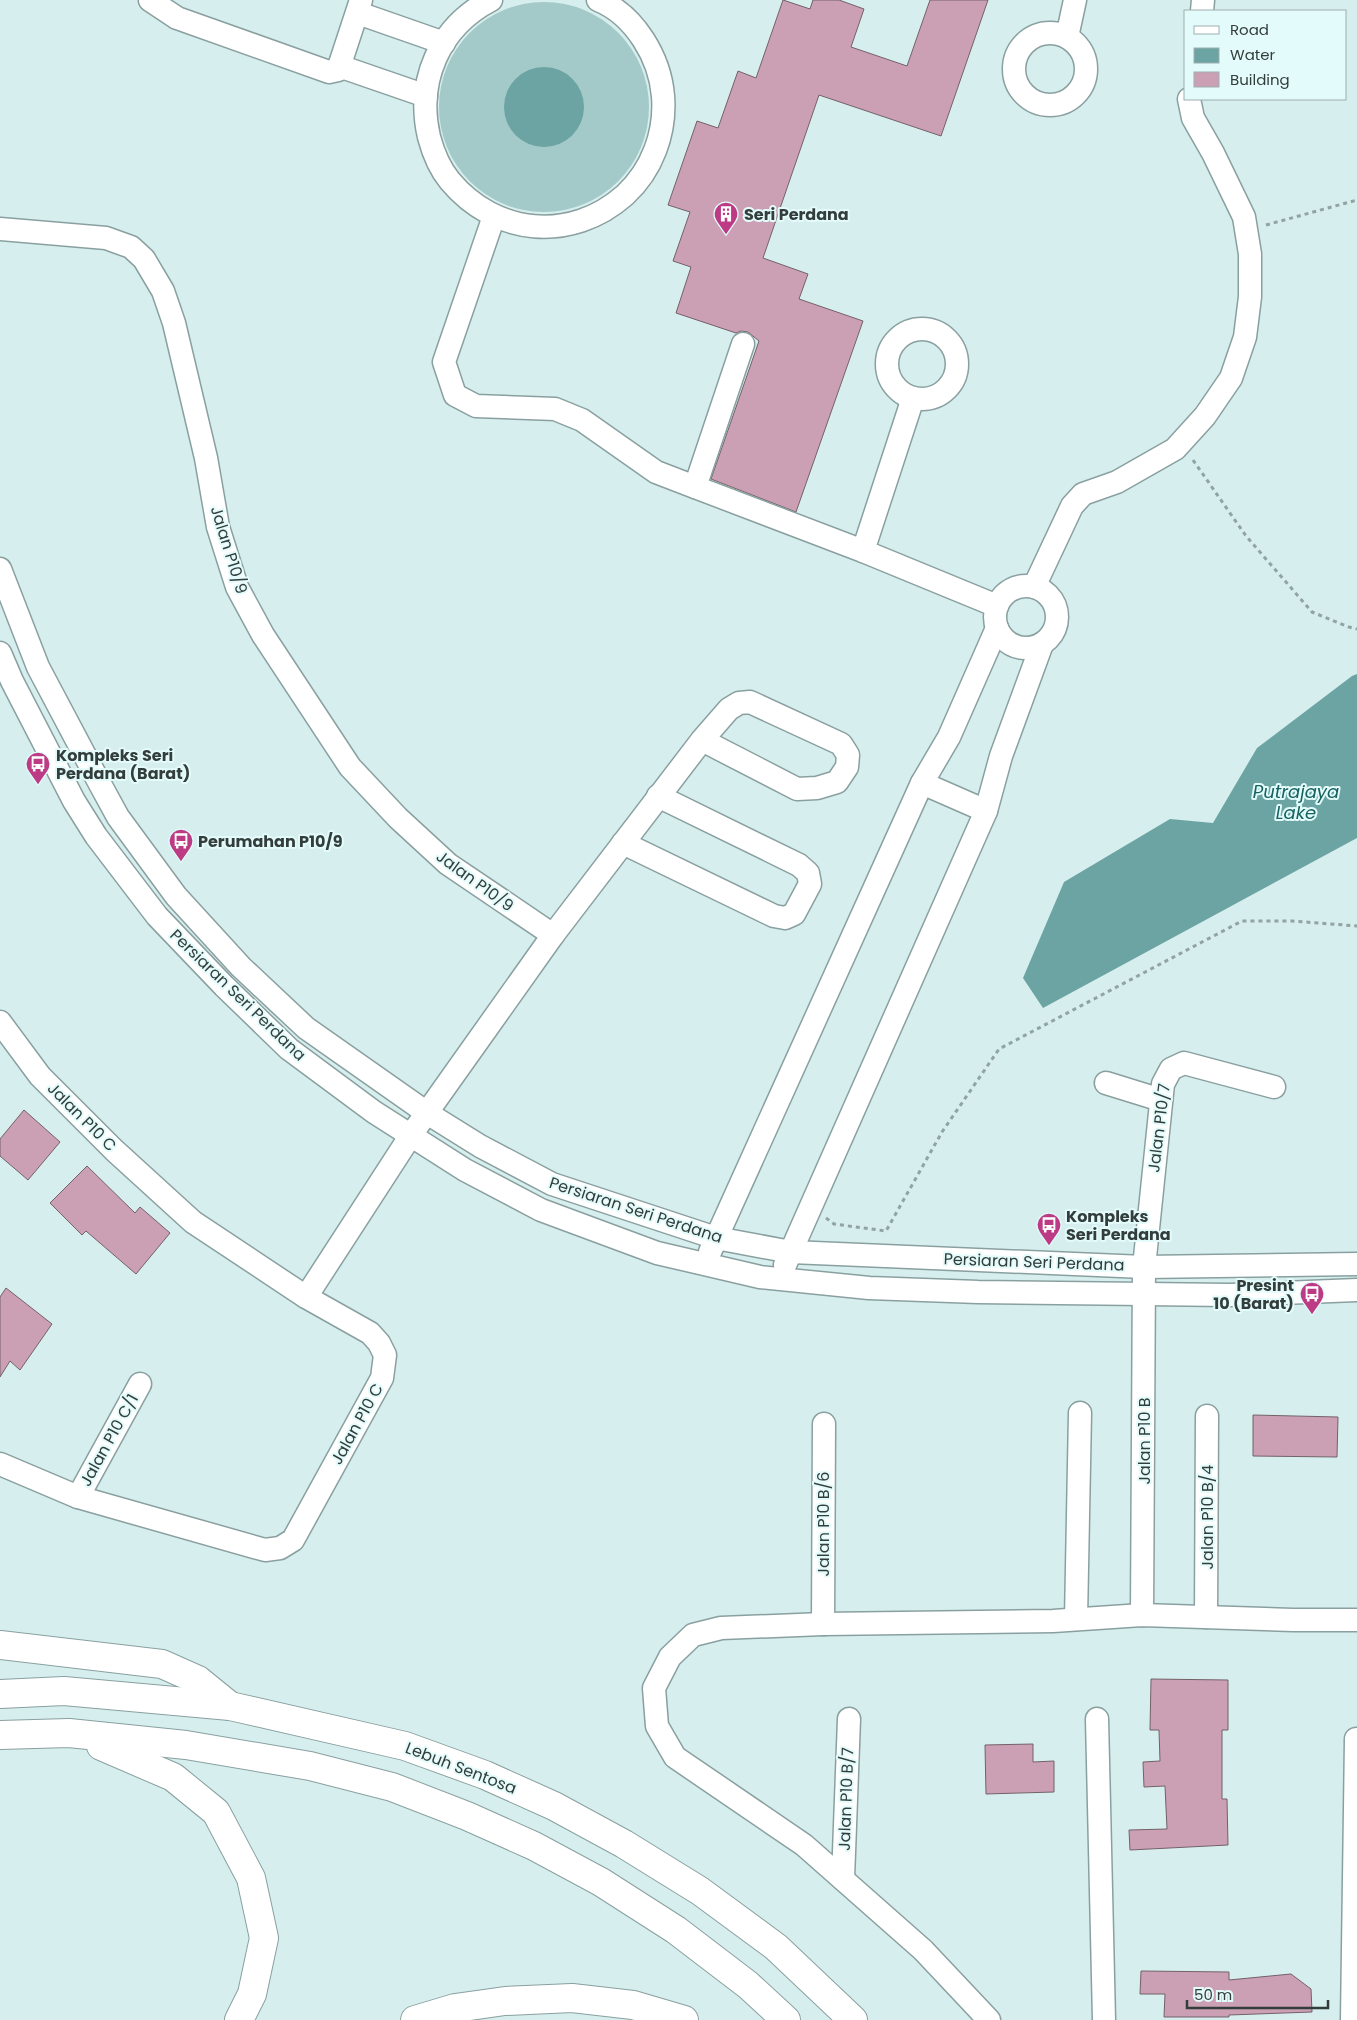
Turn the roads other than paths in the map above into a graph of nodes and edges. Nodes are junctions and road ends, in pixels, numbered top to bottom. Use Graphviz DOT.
graph roads {
  1 [pos="150,0"];
  2 [pos="492,0"];
  3 [pos="598,0"];
  4 [pos="1075,0"];
  5 [pos="360,7"];
  6 [pos="1067,37"];
  7 [pos="444,43"];
  8 [pos="340,66"];
  9 [pos="426,96"];
  10 [pos="1189,100"];
  11 [pos="494,216"];
  12 [pos="0,229"];
  13 [pos="743,344"];
  14 [pos="913,398"];
  15 [pos="695,487"];
  16 [pos="863,551"];
  17 [pos="0,569"];
  18 [pos="1034,587"];
  19 [pos="997,606"];
  20 [pos="997,628"];
  21 [pos="1042,644"];
  22 [pos="0,653"];
  23 [pos="702,740"];
  24 [pos="922,783"];
  25 [pos="658,796"];
  26 [pos="986,811"];
  27 [pos="623,843"];
  28 [pos="553,935"];
  29 [pos="0,1022"];
  30 [pos="1106,1083"];
  31 [pos="1274,1086"];
  32 [pos="1161,1100"];
  33 [pos="427,1112"];
  34 [pos="411,1135"];
  35 [pos="716,1238"];
  36 [pos="792,1252"];
  37 [pos="705,1264"];
  38 [pos="1357,1264"];
  39 [pos="1144,1267"];
  40 [pos="778,1279"];
  41 [pos="1357,1290"];
  42 [pos="1144,1295"];
  43 [pos="306,1298"];
  44 [pos="140,1384"];
  45 [pos="1080,1413"];
  46 [pos="1207,1416"];
  47 [pos="824,1424"];
  48 [pos="0,1464"];
  49 [pos="78,1497"];
  50 [pos="1142,1615"];
  51 [pos="1206,1617"];
  52 [pos="1076,1619"];
  53 [pos="1357,1620"];
  54 [pos="823,1624"];
  55 [pos="0,1645"];
  56 [pos="0,1694"];
  57 [pos="230,1706"];
  58 [pos="850,1719"];
  59 [pos="1097,1720"];
  60 [pos="69,1733"];
  61 [pos="0,1735"];
  62 [pos="1356,1739"];
  63 [pos="843,1879"];
  64 [pos="239,2020"];
  65 [pos="415,2020"];
  66 [pos="684,2020"];
  67 [pos="786,2020"];
  68 [pos="854,2020"];
  69 [pos="989,2020"];
  70 [pos="1104,2020"];
  71 [pos="1352,2020"];
  1 -- 8 [label="street"];
  2 -- 7 [label="street"];
  3 -- 11 [label="street"];
  4 -- 6 [label="street"];
  5 -- 7 [label="street"];
  5 -- 8 [label="street"];
  7 -- 9 [label="street"];
  8 -- 9 [label="street"];
  9 -- 11 [label="street"];
  10 -- 18 [label="street"];
  11 -- 15 [label="street"];
  12 -- 28 [label="street, Jalan P10/9"];
  13 -- 15 [label="street"];
  14 -- 16 [label="street"];
  15 -- 16 [label="street"];
  16 -- 19 [label="street"];
  17 -- 33 [label="street, Persiaran Seri Perdana"];
  18 -- 19 [label="street"];
  18 -- 21 [label="street"];
  19 -- 20 [label="street"];
  20 -- 21 [label="street"];
  20 -- 24 [label="street"];
  21 -- 26 [label="street"];
  22 -- 34 [label="street, Persiaran Seri Perdana"];
  23 -- 23 [label="street"];
  23 -- 25 [label="street"];
  24 -- 26 [label="street"];
  24 -- 35 [label="street"];
  25 -- 27 [label="street"];
  25 -- 27 [label="street"];
  26 -- 36 [label="street"];
  27 -- 28 [label="street"];
  28 -- 33 [label="street"];
  29 -- 43 [label="street, Jalan P10 C"];
  30 -- 32 [label="street"];
  31 -- 32 [label="street, Jalan P10/7"];
  32 -- 39 [label="street, Jalan P10/7"];
  33 -- 34 [label="street"];
  33 -- 35 [label="street, Persiaran Seri Perdana"];
  34 -- 37 [label="street, Persiaran Seri Perdana"];
  34 -- 43 [label="street"];
  35 -- 36 [label="street, Persiaran Seri Perdana"];
  35 -- 37 [label="street"];
  36 -- 39 [label="street, Persiaran Seri Perdana"];
  36 -- 40 [label="street"];
  37 -- 40 [label="street, Persiaran Seri Perdana"];
  38 -- 39 [label="street, Persiaran Seri Perdana"];
  39 -- 42 [label="street, Jalan P10 B"];
  40 -- 42 [label="street, Persiaran Seri Perdana"];
  41 -- 42 [label="street, Persiaran Seri Perdana"];
  42 -- 50 [label="street, Jalan P10 B"];
  43 -- 49 [label="street, Jalan P10 C"];
  44 -- 49 [label="street, Jalan P10 C/1"];
  45 -- 52 [label="street"];
  46 -- 51 [label="street, Jalan P10 B/4"];
  47 -- 54 [label="street, Jalan P10 B/6"];
  48 -- 49 [label="street, Jalan P10 C"];
  50 -- 51 [label="street"];
  50 -- 52 [label="street"];
  51 -- 53 [label="street"];
  52 -- 54 [label="street"];
  54 -- 63 [label="street"];
  55 -- 57 [label="main road"];
  56 -- 57 [label="main road, Lebuh Sentosa"];
  57 -- 68 [label="main road, Lebuh Sentosa"];
  58 -- 63 [label="street, Jalan P10 B/7"];
  59 -- 70 [label="street"];
  60 -- 61 [label="main road"];
  60 -- 64 [label="main road"];
  60 -- 67 [label="main road"];
  62 -- 71 [label="street"];
  63 -- 69 [label="street"];
  65 -- 66 [label="main road"];
}
